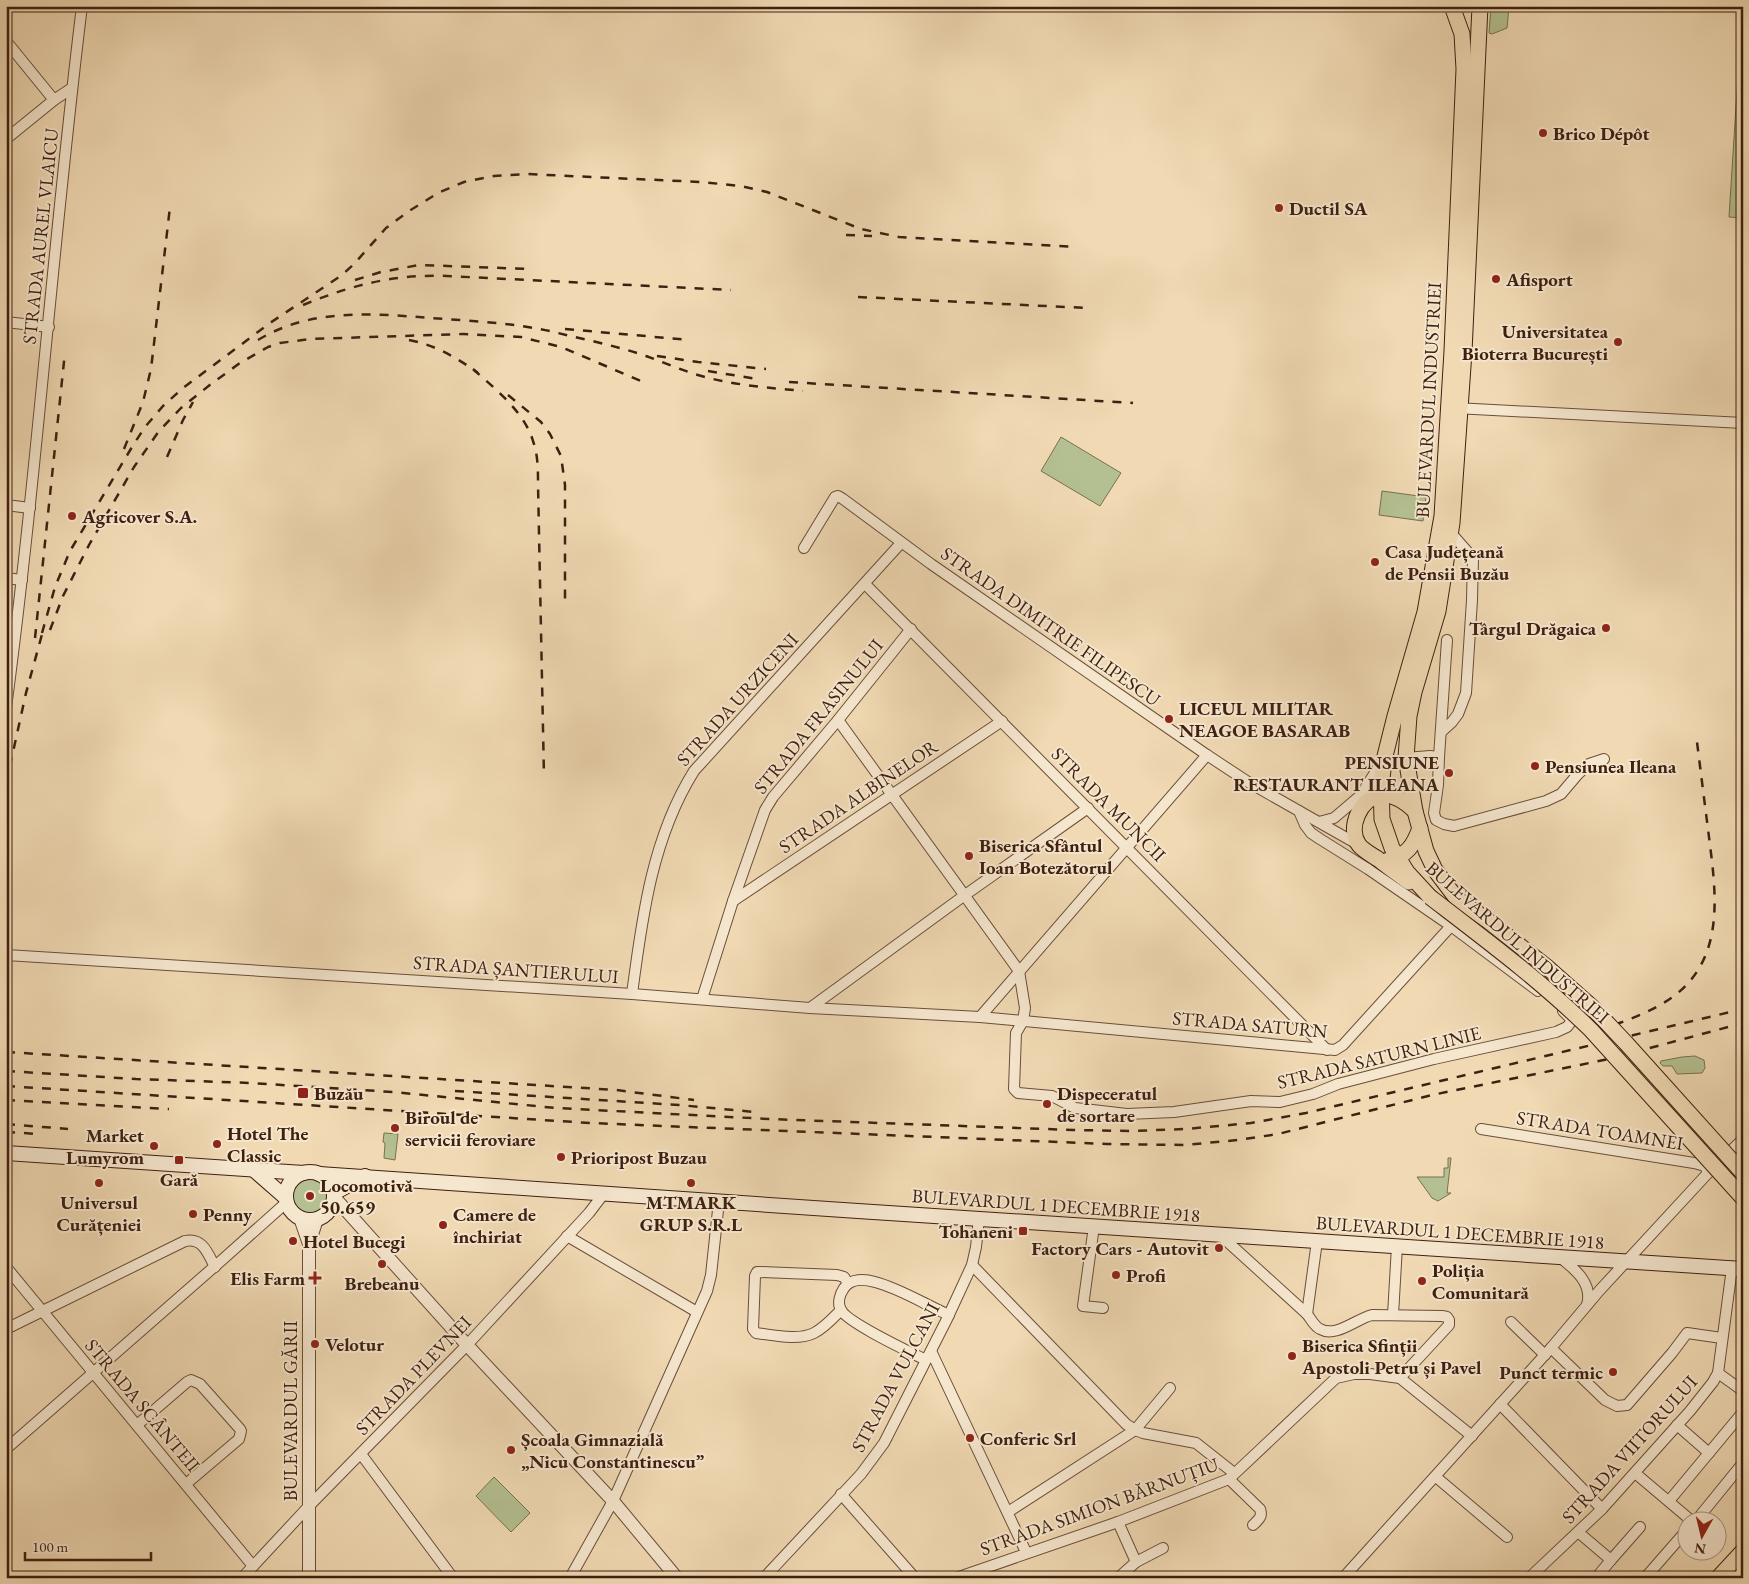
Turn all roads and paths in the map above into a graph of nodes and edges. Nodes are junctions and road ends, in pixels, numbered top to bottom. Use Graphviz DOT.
graph roads {
  1 [pos="82,6"];
  2 [pos="1452,6"];
  3 [pos="1480,6"];
  4 [pos="6,41"];
  5 [pos="72,88"];
  6 [pos="54,100"];
  7 [pos="6,139"];
  8 [pos="6,322"];
  9 [pos="49,327"];
  10 [pos="1455,408"];
  11 [pos="1743,422"];
  12 [pos="6,505"];
  13 [pos="30,508"];
  14 [pos="1451,533"];
  15 [pos="901,543"];
  16 [pos="804,548"];
  17 [pos="6,578"];
  18 [pos="22,580"];
  19 [pos="865,584"];
  20 [pos="911,630"];
  21 [pos="1447,640"];
  22 [pos="9,666"];
  23 [pos="6,708"];
  24 [pos="838,720"];
  25 [pos="1002,721"];
  26 [pos="1441,732"];
  27 [pos="1207,755"];
  28 [pos="1385,756"];
  29 [pos="1439,757"];
  30 [pos="1406,758"];
  31 [pos="1604,759"];
  32 [pos="891,795"];
  33 [pos="1374,799"];
  34 [pos="1088,808"];
  35 [pos="1343,810"];
  36 [pos="1415,811"];
  37 [pos="1299,812"];
  38 [pos="1319,822"];
  39 [pos="1420,828"];
  40 [pos="1360,845"];
  41 [pos="1127,847"];
  42 [pos="1376,858"];
  43 [pos="1397,858"];
  44 [pos="965,895"];
  45 [pos="1430,897"];
  46 [pos="733,901"];
  47 [pos="1451,926"];
  48 [pos="6,955"];
  49 [pos="1019,971"];
  50 [pos="632,994"];
  51 [pos="702,999"];
  52 [pos="810,1008"];
  53 [pos="980,1017"];
  54 [pos="1023,1021"];
  55 [pos="1567,1027"];
  56 [pos="1327,1050"];
  57 [pos="1481,1129"];
  58 [pos="1743,1139"];
  59 [pos="6,1153"];
  60 [pos="254,1170"];
  61 [pos="304,1173"];
  62 [pos="1708,1173"];
  63 [pos="1743,1173"];
  64 [pos="319,1174"];
  65 [pos="366,1176"];
  66 [pos="605,1192"];
  67 [pos="334,1195"];
  68 [pos="1743,1198"];
  69 [pos="287,1200"];
  70 [pos="719,1201"];
  71 [pos="300,1218"];
  72 [pos="979,1218"];
  73 [pos="317,1219"];
  74 [pos="1094,1226"];
  75 [pos="1219,1234"];
  76 [pos="567,1236"];
  77 [pos="1316,1241"];
  78 [pos="309,1244"];
  79 [pos="1397,1246"];
  80 [pos="1561,1258"];
  81 [pos="1628,1262"];
  82 [pos="972,1264"];
  83 [pos="6,1267"];
  84 [pos="215,1267"];
  85 [pos="1737,1269"];
  86 [pos="848,1283"];
  87 [pos="1587,1306"];
  88 [pos="1103,1308"];
  89 [pos="841,1310"];
  90 [pos="43,1312"];
  91 [pos="697,1312"];
  92 [pos="1307,1314"];
  93 [pos="949,1315"];
  94 [pos="1393,1315"];
  95 [pos="1511,1322"];
  96 [pos="6,1329"];
  97 [pos="1722,1338"];
  98 [pos="466,1345"];
  99 [pos="1548,1352"];
  100 [pos="929,1356"];
  101 [pos="93,1373"];
  102 [pos="1718,1373"];
  103 [pos="1400,1378"];
  104 [pos="1170,1388"];
  105 [pos="1743,1391"];
  106 [pos="1500,1404"];
  107 [pos="1743,1412"];
  108 [pos="137,1425"];
  109 [pos="1677,1425"];
  110 [pos="1135,1430"];
  111 [pos="1472,1436"];
  112 [pos="6,1449"];
  113 [pos="1709,1453"];
  114 [pos="361,1454"];
  115 [pos="1743,1463"];
  116 [pos="1635,1473"];
  117 [pos="1231,1476"];
  118 [pos="1436,1477"];
  119 [pos="186,1484"];
  120 [pos="841,1494"];
  121 [pos="613,1501"];
  122 [pos="1669,1502"];
  123 [pos="309,1506"];
  124 [pos="1602,1509"];
  125 [pos="1008,1512"];
  126 [pos="1682,1512"];
  127 [pos="1702,1512"];
  128 [pos="1118,1522"];
  129 [pos="1252,1525"];
  130 [pos="1640,1526"];
  131 [pos="1578,1532"];
  132 [pos="1507,1537"];
  133 [pos="1676,1543"];
  134 [pos="1164,1548"];
  135 [pos="1743,1551"];
  136 [pos="1026,1552"];
  137 [pos="1611,1560"];
  138 [pos="1136,1562"];
  139 [pos="253,1566"];
  140 [pos="1743,1574"];
  141 [pos="1532,1577"];
  142 [pos="242,1578"];
  143 [pos="309,1578"];
  144 [pos="453,1578"];
  145 [pos="570,1578"];
  146 [pos="677,1578"];
  147 [pos="764,1578"];
  148 [pos="915,1578"];
  149 [pos="956,1578"];
  150 [pos="1118,1578"];
  151 [pos="1344,1578"];
  152 [pos="1596,1578"];
  153 [pos="1646,1578"];
  154 [pos="1718,1578"];
  155 [pos="1739,1578"];
  1 -- 5 [label="street, STRADA AUREL VLAICU"];
  2 -- 10 [label="main road, BULEVARDUL INDUSTRIEI"];
  3 -- 10 [label="main road, BULEVARDUL INDUSTRIEI"];
  4 -- 6 [label="street"];
  5 -- 6 [label="street"];
  5 -- 9 [label="street, STRADA AUREL VLAICU"];
  6 -- 7 [label="street"];
  8 -- 9 [label="street"];
  9 -- 13 [label="street, STRADA AUREL VLAICU"];
  10 -- 11 [label="street"];
  10 -- 14 [label="main road, BULEVARDUL INDUSTRIEI"];
  10 -- 28 [label="main road, BULEVARDUL INDUSTRIEI"];
  12 -- 13 [label="street"];
  13 -- 18 [label="street, STRADA AUREL VLAICU"];
  14 -- 26 [label="street"];
  14 -- 30 [label="main road, BULEVARDUL INDUSTRIEI"];
  15 -- 16 [label="street, STRADA DIMITRIE FILIPESCU"];
  15 -- 19 [label="street, STRADA URZICENI"];
  15 -- 27 [label="street, STRADA DIMITRIE FILIPESCU"];
  17 -- 18 [label="street"];
  18 -- 22 [label="street, STRADA AUREL VLAICU"];
  19 -- 20 [label="street, STRADA MUNCII"];
  19 -- 50 [label="street, STRADA URZICENI"];
  20 -- 24 [label="street, STRADA FRASINULUI"];
  20 -- 25 [label="street, STRADA MUNCII"];
  21 -- 26 [label="street"];
  22 -- 23 [label="street, STRADA AUREL VLAICU"];
  24 -- 32 [label="street"];
  24 -- 46 [label="street, STRADA FRASINULUI"];
  25 -- 32 [label="street, STRADA ALBINELOR"];
  25 -- 34 [label="street, STRADA MUNCII"];
  26 -- 29 [label="street"];
  27 -- 37 [label="street, STRADA DIMITRIE FILIPESCU"];
  27 -- 41 [label="street"];
  28 -- 33 [label="main road, BULEVARDUL INDUSTRIEI"];
  28 -- 35 [label="street"];
  29 -- 30 [label="street"];
  29 -- 31 [label="street"];
  30 -- 36 [label="main road, BULEVARDUL INDUSTRIEI"];
  32 -- 44 [label="street"];
  32 -- 46 [label="street, STRADA ALBINELOR"];
  33 -- 35 [label="street"];
  33 -- 36 [label="main road"];
  33 -- 40 [label="main road"];
  33 -- 43 [label="main road, BULEVARDUL INDUSTRIEI"];
  34 -- 41 [label="street, STRADA MUNCII"];
  34 -- 44 [label="street"];
  35 -- 38 [label="street"];
  36 -- 39 [label="main road, BULEVARDUL INDUSTRIEI"];
  37 -- 38 [label="street"];
  37 -- 47 [label="street, STRADA DIMITRIE FILIPESCU"];
  38 -- 40 [label="street"];
  39 -- 43 [label="main road"];
  39 -- 63 [label="main road, BULEVARDUL INDUSTRIEI, bridge"];
  40 -- 42 [label="main road"];
  41 -- 49 [label="street"];
  41 -- 56 [label="street, STRADA MUNCII"];
  42 -- 43 [label="main road"];
  42 -- 45 [label="main road"];
  43 -- 45 [label="main road, BULEVARDUL INDUSTRIEI"];
  44 -- 49 [label="street"];
  44 -- 52 [label="street"];
  45 -- 68 [label="main road, BULEVARDUL INDUSTRIEI, bridge"];
  46 -- 51 [label="street, STRADA FRASINULUI"];
  47 -- 55 [label="street, STRADA DIMITRIE FILIPESCU"];
  47 -- 56 [label="street, STRADA SATURN"];
  48 -- 50 [label="street, STRADA ȘANTIERULUI"];
  49 -- 53 [label="street"];
  49 -- 54 [label="street"];
  50 -- 51 [label="street, STRADA ȘANTIERULUI"];
  51 -- 52 [label="street, STRADA ȘANTIERULUI"];
  52 -- 53 [label="street, STRADA ȘANTIERULUI"];
  53 -- 54 [label="street, STRADA ȘANTIERULUI"];
  54 -- 55 [label="street, STRADA SATURN LINIE"];
  54 -- 56 [label="street, STRADA SATURN"];
  57 -- 62 [label="street, STRADA TOAMNEI"];
  58 -- 62 [label="street"];
  59 -- 60 [label="main road"];
  60 -- 61 [label="main road"];
  60 -- 69 [label="main road"];
  61 -- 64 [label="main road"];
  61 -- 69 [label="main road"];
  62 -- 81 [label="street"];
  64 -- 65 [label="main road, BULEVARDUL 1 DECEMBRIE 1918"];
  64 -- 67 [label="main road"];
  65 -- 66 [label="main road, BULEVARDUL 1 DECEMBRIE 1918"];
  65 -- 67 [label="main road"];
  66 -- 70 [label="main road, BULEVARDUL 1 DECEMBRIE 1918"];
  66 -- 76 [label="street, STRADA PLEVNEI"];
  67 -- 73 [label="main road"];
  67 -- 98 [label="street"];
  69 -- 71 [label="main road"];
  69 -- 84 [label="street"];
  70 -- 72 [label="main road, BULEVARDUL 1 DECEMBRIE 1918"];
  70 -- 91 [label="street"];
  71 -- 73 [label="main road"];
  71 -- 78 [label="street, BULEVARDUL GĂRII"];
  72 -- 74 [label="main road, BULEVARDUL 1 DECEMBRIE 1918"];
  72 -- 82 [label="street, STRADA VULCANI"];
  73 -- 78 [label="street, BULEVARDUL GĂRII"];
  74 -- 75 [label="main road, BULEVARDUL 1 DECEMBRIE 1918"];
  74 -- 88 [label="street"];
  75 -- 77 [label="main road, BULEVARDUL 1 DECEMBRIE 1918"];
  75 -- 92 [label="street"];
  76 -- 91 [label="street"];
  76 -- 98 [label="street, STRADA PLEVNEI"];
  77 -- 79 [label="main road, BULEVARDUL 1 DECEMBRIE 1918"];
  77 -- 92 [label="street"];
  78 -- 123 [label="street, BULEVARDUL GĂRII"];
  79 -- 80 [label="main road, BULEVARDUL 1 DECEMBRIE 1918"];
  79 -- 94 [label="street"];
  80 -- 81 [label="main road, BULEVARDUL 1 DECEMBRIE 1918"];
  80 -- 87 [label="street"];
  81 -- 85 [label="main road, BULEVARDUL 1 DECEMBRIE 1918"];
  81 -- 87 [label="street"];
  82 -- 93 [label="street, STRADA VULCANI"];
  82 -- 110 [label="street"];
  83 -- 90 [label="street, STRADA SCÂNTEII"];
  84 -- 90 [label="street"];
  84 -- 101 [label="street"];
  85 -- 97 [label="street, STRADA VIITORULUI"];
  86 -- 89 [label="street"];
  86 -- 89 [label="street"];
  86 -- 93 [label="street"];
  87 -- 99 [label="street"];
  89 -- 100 [label="street"];
  90 -- 96 [label="street"];
  90 -- 101 [label="street, STRADA SCÂNTEII"];
  91 -- 121 [label="street"];
  92 -- 94 [label="street"];
  93 -- 100 [label="street, STRADA VULCANI"];
  94 -- 103 [label="street"];
  95 -- 99 [label="street"];
  97 -- 99 [label="street"];
  97 -- 102 [label="street, STRADA VIITORULUI"];
  98 -- 114 [label="street, STRADA PLEVNEI"];
  98 -- 121 [label="street"];
  99 -- 106 [label="street"];
  100 -- 120 [label="street, STRADA VULCANI"];
  100 -- 125 [label="street"];
  101 -- 108 [label="street, STRADA SCÂNTEII"];
  101 -- 112 [label="street"];
  102 -- 105 [label="street"];
  102 -- 109 [label="street, STRADA VIITORULUI"];
  103 -- 111 [label="street"];
  103 -- 117 [label="street, STRADA SIMION BĂRNUȚIU"];
  104 -- 110 [label="street"];
  106 -- 111 [label="street"];
  106 -- 124 [label="street"];
  107 -- 113 [label="street"];
  108 -- 119 [label="street, STRADA SCÂNTEII"];
  108 -- 119 [label="street"];
  109 -- 113 [label="street"];
  109 -- 116 [label="street, STRADA VIITORULUI"];
  110 -- 117 [label="street"];
  110 -- 125 [label="street"];
  111 -- 118 [label="street"];
  113 -- 122 [label="street"];
  114 -- 123 [label="street, STRADA PLEVNEI"];
  114 -- 144 [label="street"];
  115 -- 127 [label="street"];
  116 -- 122 [label="street"];
  116 -- 124 [label="street, STRADA VIITORULUI"];
  117 -- 128 [label="street, STRADA SIMION BĂRNUȚIU"];
  117 -- 129 [label="street"];
  118 -- 132 [label="street"];
  118 -- 151 [label="street"];
  119 -- 139 [label="street, STRADA SCÂNTEII"];
  120 -- 147 [label="street, STRADA VULCANI"];
  120 -- 148 [label="street"];
  121 -- 145 [label="street"];
  121 -- 146 [label="street"];
  122 -- 126 [label="street"];
  123 -- 139 [label="street, STRADA PLEVNEI"];
  123 -- 143 [label="street, BULEVARDUL GĂRII"];
  124 -- 131 [label="street, STRADA VIITORULUI"];
  125 -- 136 [label="street"];
  128 -- 136 [label="street, STRADA SIMION BĂRNUȚIU"];
  128 -- 138 [label="street"];
  130 -- 137 [label="street"];
  131 -- 137 [label="street"];
  131 -- 141 [label="street, STRADA VIITORULUI"];
  133 -- 153 [label="street"];
  134 -- 138 [label="street"];
  135 -- 154 [label="main road"];
  136 -- 149 [label="street, STRADA SIMION BĂRNUȚIU"];
  137 -- 152 [label="street"];
  138 -- 150 [label="street"];
  139 -- 142 [label="street, STRADA PLEVNEI"];
  140 -- 155 [label="main road"];
}
